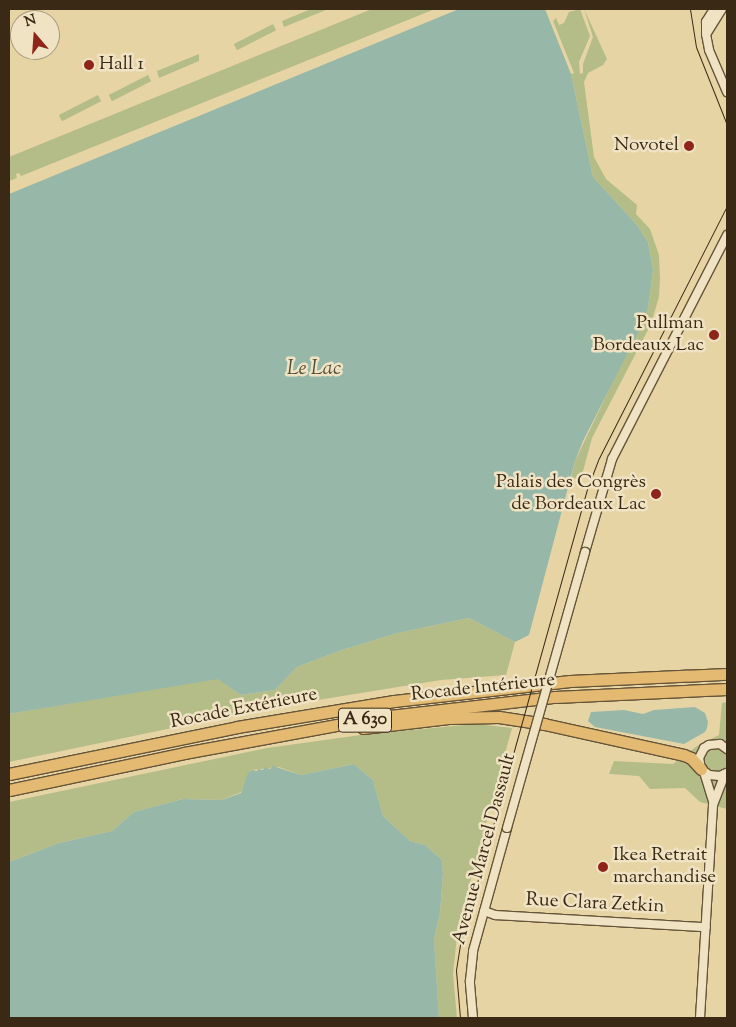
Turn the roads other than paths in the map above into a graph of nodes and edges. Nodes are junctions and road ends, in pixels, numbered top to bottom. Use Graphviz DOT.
graph roads {
  1 [pos="714,9"];
  2 [pos="722,9"];
  3 [pos="706,34"];
  4 [pos="727,92"];
  5 [pos="727,235"];
  6 [pos="727,674"];
  7 [pos="727,690"];
  8 [pos="274,736"];
  9 [pos="727,749"];
  10 [pos="703,771"];
  11 [pos="726,773"];
  12 [pos="9,774"];
  13 [pos="9,790"];
  14 [pos="713,805"];
  15 [pos="484,911"];
  16 [pos="706,927"];
  17 [pos="473,1018"];
  18 [pos="700,1018"];
  1 -- 3 [label="street"];
  2 -- 3 [label="street"];
  3 -- 4 [label="street"];
  5 -- 15 [label="street, Avenue Marcel Dassault, bridge"];
  6 -- 12 [label="highway, Rocade Extérieure / A 630"];
  7 -- 8 [label="highway, Rocade Intérieure / A 630"];
  8 -- 10 [label="highway"];
  8 -- 13 [label="highway, Rocade Intérieure / A 630"];
  9 -- 10 [label="street"];
  10 -- 11 [label="street"];
  10 -- 14 [label="street"];
  11 -- 14 [label="street"];
  14 -- 16 [label="street"];
  15 -- 16 [label="street, Rue Clara Zetkin"];
  15 -- 17 [label="street, Avenue Marcel Dassault"];
  16 -- 18 [label="street"];
}
